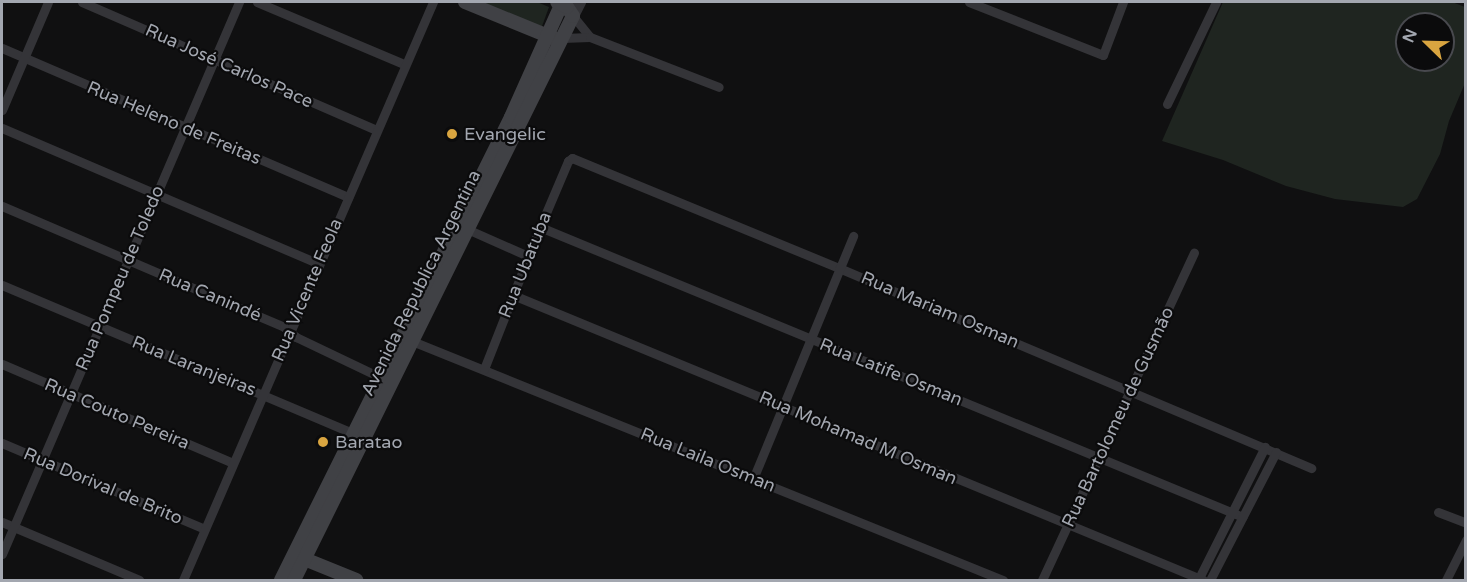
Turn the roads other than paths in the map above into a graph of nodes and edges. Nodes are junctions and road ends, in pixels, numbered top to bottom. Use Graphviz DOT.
graph roads {
  1 [pos="48,2"];
  2 [pos="82,2"];
  3 [pos="239,2"];
  4 [pos="257,2"];
  5 [pos="434,2"];
  6 [pos="465,2"];
  7 [pos="560,2"];
  8 [pos="580,2"];
  9 [pos="969,2"];
  10 [pos="1123,2"];
  11 [pos="1216,2"];
  12 [pos="573,16"];
  13 [pos="547,37"];
  14 [pos="590,37"];
  15 [pos="562,38"];
  16 [pos="2,48"];
  17 [pos="24,58"];
  18 [pos="214,61"];
  19 [pos="404,64"];
  20 [pos="719,87"];
  21 [pos="1167,104"];
  22 [pos="2,110"];
  23 [pos="185,127"];
  24 [pos="2,128"];
  25 [pos="376,130"];
  26 [pos="568,161"];
  27 [pos="156,194"];
  28 [pos="348,197"];
  29 [pos="2,206"];
  30 [pos="540,227"];
  31 [pos="467,229"];
  32 [pos="853,236"];
  33 [pos="1194,253"];
  34 [pos="528,256"];
  35 [pos="128,260"];
  36 [pos="319,264"];
  37 [pos="839,268"];
  38 [pos="2,285"];
  39 [pos="513,295"];
  40 [pos="99,327"];
  41 [pos="289,332"];
  42 [pos="810,338"];
  43 [pos="407,339"];
  44 [pos="2,364"];
  45 [pos="484,369"];
  46 [pos="385,384"];
  47 [pos="1131,391"];
  48 [pos="70,394"];
  49 [pos="262,394"];
  50 [pos="782,406"];
  51 [pos="360,433"];
  52 [pos="2,443"];
  53 [pos="1265,447"];
  54 [pos="1276,452"];
  55 [pos="1100,458"];
  56 [pos="42,460"];
  57 [pos="233,463"];
  58 [pos="1311,468"];
  59 [pos="753,479"];
  60 [pos="1233,512"];
  61 [pos="1438,512"];
  62 [pos="1243,517"];
  63 [pos="2,522"];
  64 [pos="1466,523"];
  65 [pos="1068,525"];
  66 [pos="13,527"];
  67 [pos="205,530"];
  68 [pos="1466,540"];
  69 [pos="2,554"];
  70 [pos="299,556"];
  71 [pos="139,580"];
  72 [pos="183,580"];
  73 [pos="281,580"];
  74 [pos="294,580"];
  75 [pos="356,580"];
  76 [pos="1003,580"];
  77 [pos="1042,580"];
  78 [pos="1200,580"];
  79 [pos="1210,580"];
  80 [pos="1446,580"];
  1 -- 17 [label="street"];
  2 -- 18 [label="street, Rua José Carlos Pace"];
  3 -- 18 [label="street, Rua Pompeu de Toledo"];
  4 -- 19 [label="street"];
  5 -- 19 [label="street, Rua Vicente Feola"];
  6 -- 13 [label="main road"];
  7 -- 12 [label="main road"];
  7 -- 13 [label="main road, Avenida Republica Argentina"];
  8 -- 12 [label="street, Avenida Republica Argentina"];
  9 -- 10 [label="street"];
  11 -- 21 [label="street"];
  12 -- 14 [label="street"];
  12 -- 15 [label="main road, Avenida Republica Argentina"];
  13 -- 15 [label="main road"];
  13 -- 43 [label="main road, Avenida Republica Argentina"];
  14 -- 15 [label="street"];
  14 -- 20 [label="street"];
  15 -- 31 [label="main road, Avenida Republica Argentina"];
  16 -- 17 [label="street, Rua Heleno de Freitas"];
  17 -- 22 [label="street"];
  17 -- 23 [label="street, Rua Heleno de Freitas"];
  18 -- 23 [label="street, Rua Pompeu de Toledo"];
  18 -- 25 [label="street, Rua José Carlos Pace"];
  19 -- 25 [label="street, Rua Vicente Feola"];
  23 -- 27 [label="street, Rua Pompeu de Toledo"];
  23 -- 28 [label="street, Rua Heleno de Freitas"];
  24 -- 27 [label="street"];
  25 -- 28 [label="street, Rua Vicente Feola"];
  26 -- 30 [label="street, Rua Ubatuba"];
  26 -- 37 [label="street, Rua Mariam Osman"];
  27 -- 35 [label="street, Rua Pompeu de Toledo"];
  27 -- 36 [label="street"];
  28 -- 36 [label="street, Rua Vicente Feola"];
  29 -- 35 [label="street, Rua Canindé"];
  30 -- 34 [label="street, Rua Ubatuba"];
  30 -- 42 [label="street, Rua Latife Osman"];
  31 -- 34 [label="street"];
  31 -- 43 [label="main road, Avenida Republica Argentina"];
  32 -- 37 [label="street"];
  33 -- 47 [label="street, Rua Bartolomeu de Gusmão"];
  34 -- 39 [label="street, Rua Ubatuba"];
  35 -- 40 [label="street, Rua Pompeu de Toledo"];
  35 -- 41 [label="street, Rua Canindé"];
  36 -- 41 [label="street, Rua Vicente Feola"];
  37 -- 42 [label="street"];
  37 -- 47 [label="street, Rua Mariam Osman"];
  38 -- 40 [label="street, Rua Laranjeiras"];
  39 -- 45 [label="street, Rua Ubatuba"];
  39 -- 50 [label="street, Rua Mohamad M Osman"];
  40 -- 48 [label="street, Rua Pompeu de Toledo"];
  40 -- 49 [label="street, Rua Laranjeiras"];
  41 -- 46 [label="street, Rua Canindé"];
  41 -- 49 [label="street, Rua Vicente Feola"];
  42 -- 50 [label="street"];
  42 -- 55 [label="street, Rua Latife Osman"];
  43 -- 45 [label="street, Rua Laila Osman"];
  43 -- 46 [label="main road, Avenida Republica Argentina"];
  44 -- 48 [label="street, Rua Couto Pereira"];
  45 -- 59 [label="street, Rua Laila Osman"];
  46 -- 51 [label="main road, Avenida Republica Argentina"];
  47 -- 53 [label="street, Rua Mariam Osman"];
  47 -- 55 [label="street, Rua Bartolomeu de Gusmão"];
  48 -- 56 [label="street, Rua Pompeu de Toledo"];
  48 -- 57 [label="street, Rua Couto Pereira"];
  49 -- 51 [label="street, Rua Laranjeiras"];
  49 -- 57 [label="street, Rua Vicente Feola"];
  50 -- 59 [label="street"];
  50 -- 65 [label="street, Rua Mohamad M Osman"];
  51 -- 70 [label="main road, Avenida Republica Argentina"];
  52 -- 56 [label="street, Rua Dorival de Brito"];
  53 -- 54 [label="street, Rua Mariam Osman"];
  53 -- 60 [label="street"];
  54 -- 58 [label="street, Rua Mariam Osman"];
  54 -- 62 [label="street"];
  55 -- 60 [label="street, Rua Latife Osman"];
  55 -- 65 [label="street, Rua Bartolomeu de Gusmão"];
  56 -- 66 [label="street, Rua Pompeu de Toledo"];
  56 -- 67 [label="street, Rua Dorival de Brito"];
  57 -- 67 [label="street, Rua Vicente Feola"];
  59 -- 76 [label="street, Rua Laila Osman"];
  60 -- 62 [label="street, Rua Latife Osman"];
  60 -- 78 [label="street"];
  61 -- 64 [label="street"];
  62 -- 79 [label="street"];
  63 -- 66 [label="street"];
  65 -- 77 [label="street, Rua Bartolomeu de Gusmão"];
  65 -- 78 [label="street, Rua Mohamad M Osman"];
  66 -- 69 [label="street, Rua Pompeu de Toledo"];
  66 -- 71 [label="street"];
  67 -- 72 [label="street, Rua Vicente Feola"];
  68 -- 80 [label="street"];
  70 -- 73 [label="main road, Avenida Republica Argentina"];
  70 -- 74 [label="main road, Avenida Republica Argentina"];
  70 -- 75 [label="main road"];
}
